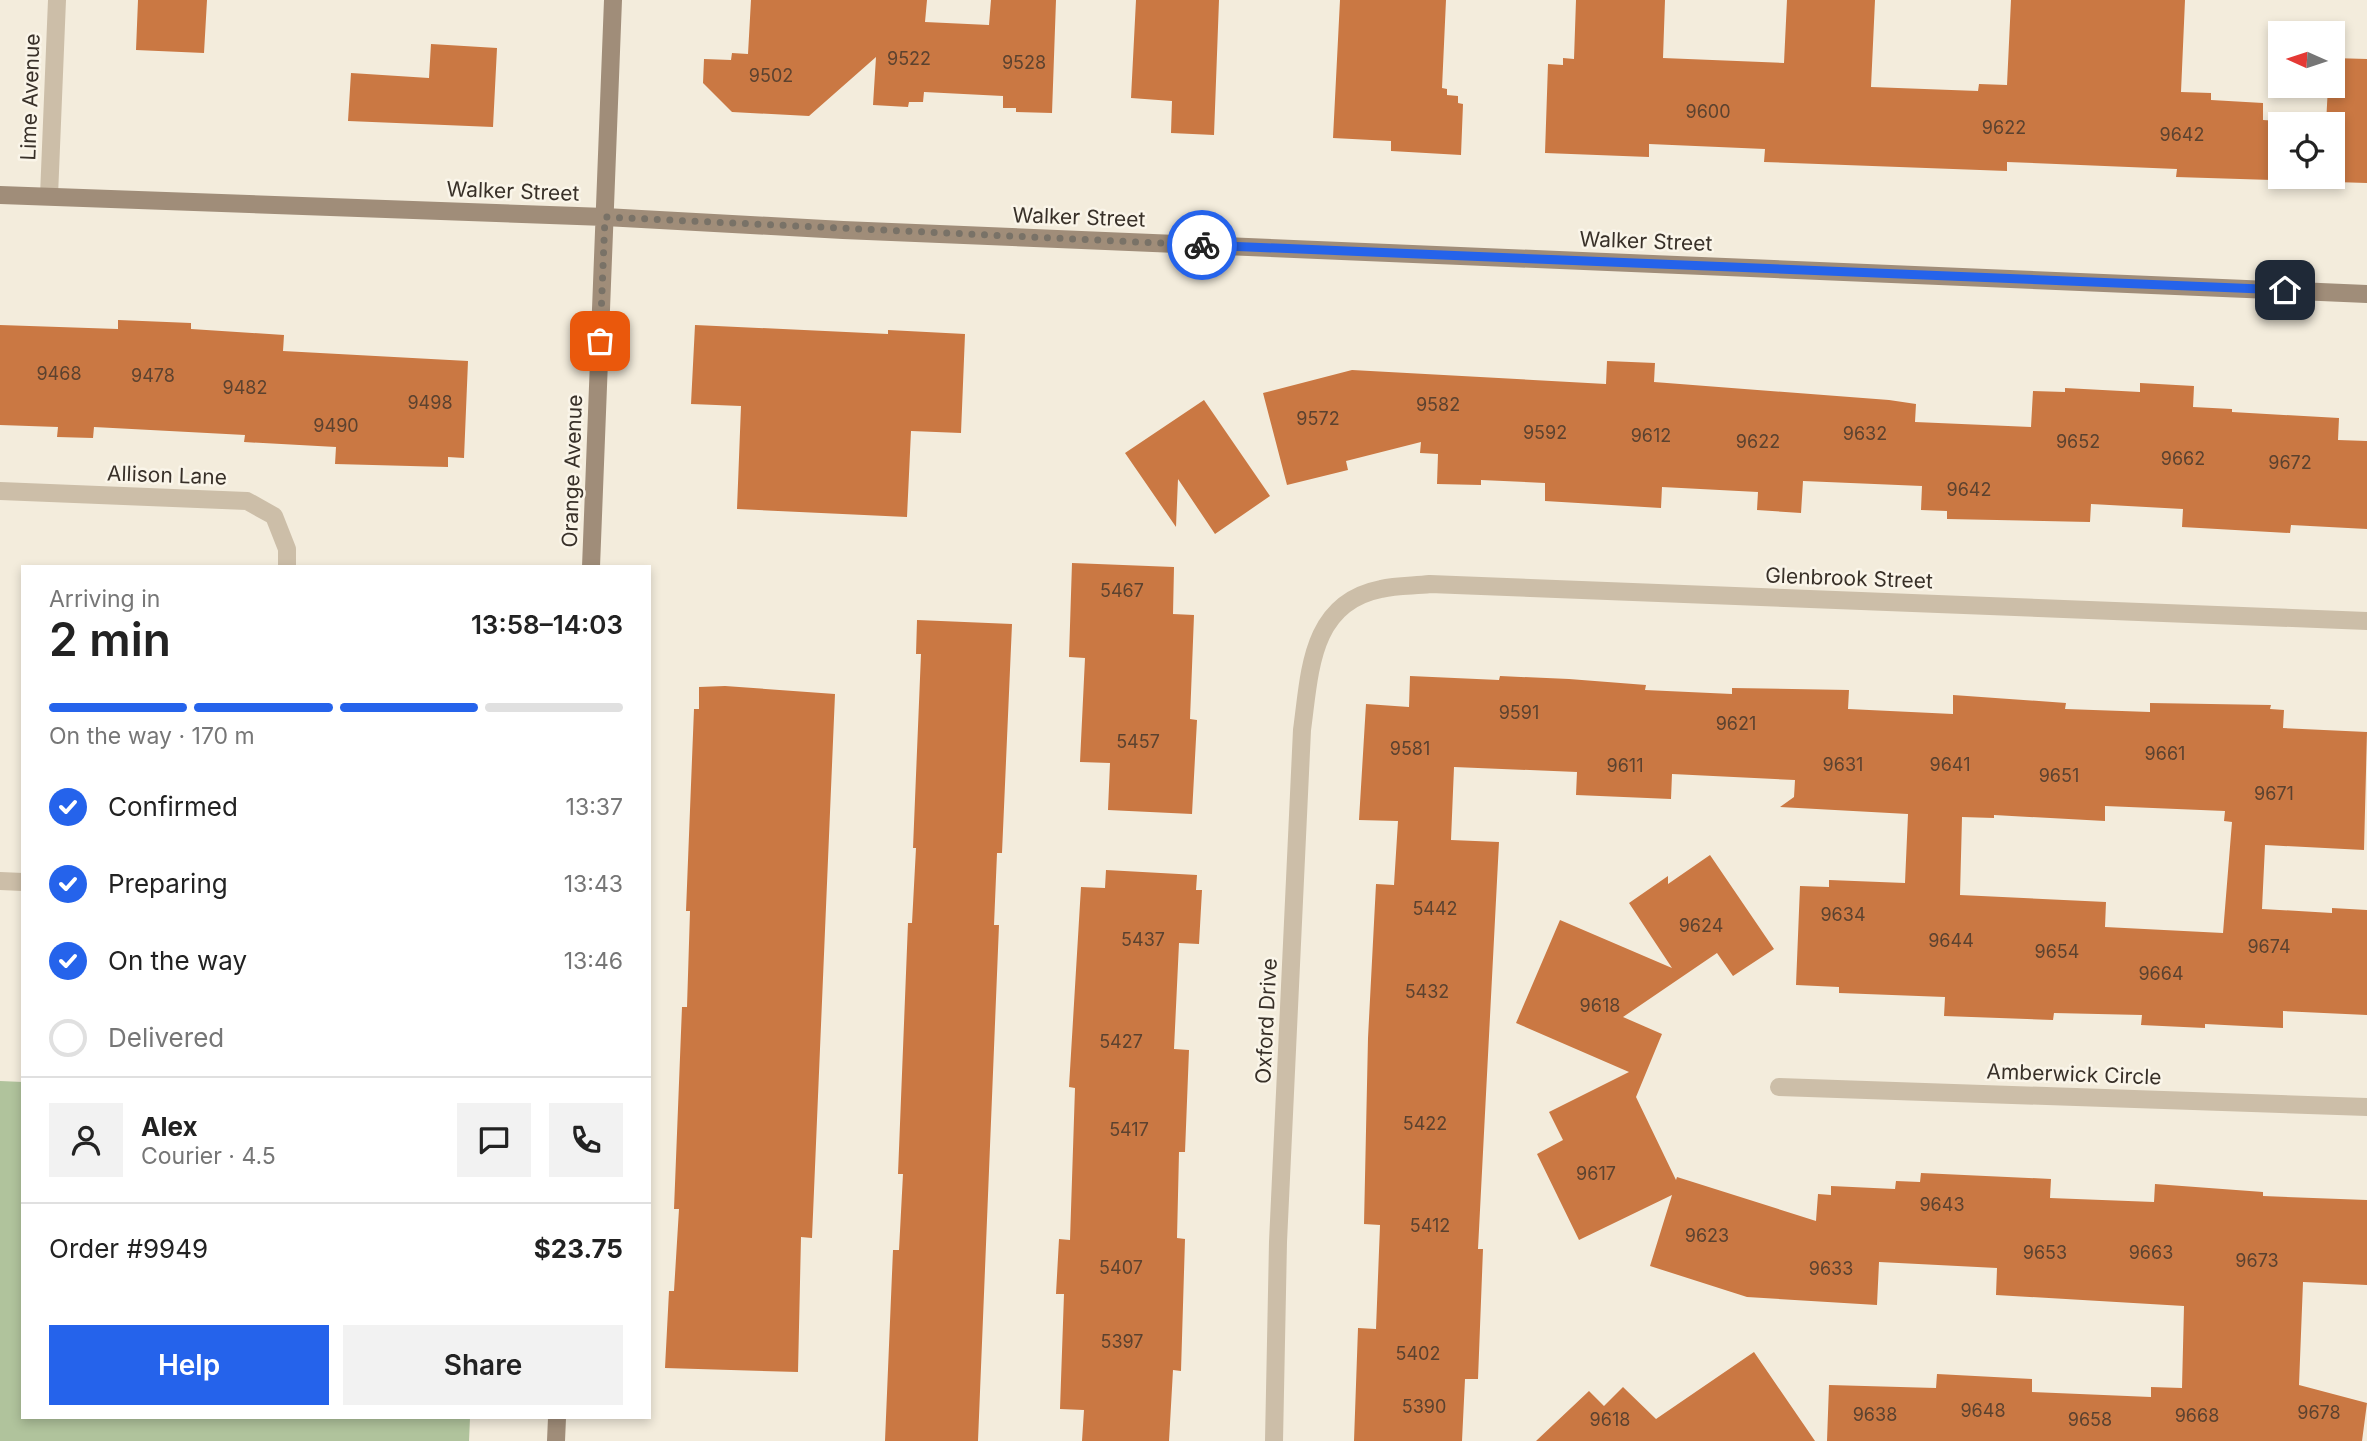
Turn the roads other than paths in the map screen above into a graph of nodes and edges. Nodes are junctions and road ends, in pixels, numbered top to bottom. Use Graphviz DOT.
graph roads {
  1 [pos="57,0"];
  2 [pos="613,0"];
  3 [pos="0,195"];
  4 [pos="49,196"];
  5 [pos="605,217"];
  6 [pos="2367,294"];
  7 [pos="0,491"];
  8 [pos="287,565"];
  9 [pos="591,565"];
  10 [pos="1335,610"];
  11 [pos="2367,621"];
  12 [pos="0,881"];
  13 [pos="21,882"];
  14 [pos="1779,1087"];
  15 [pos="2367,1107"];
  16 [pos="557,1419"];
  17 [pos="556,1441"];
  18 [pos="1274,1441"];
  1 -- 4 [label="street, Lime Avenue"];
  2 -- 5 [label="main road, Orange Avenue"];
  3 -- 4 [label="main road, Walker Street"];
  4 -- 5 [label="main road, Walker Street"];
  5 -- 6 [label="main road, Walker Street"];
  5 -- 9 [label="main road, Orange Avenue"];
  7 -- 8 [label="street, Allison Lane"];
  10 -- 11 [label="street, Glenbrook Street"];
  10 -- 18 [label="street, Oxford Drive"];
  12 -- 13 [label="street"];
  14 -- 15 [label="street, Amberwick Circle"];
  16 -- 17 [label="main road"];
}
